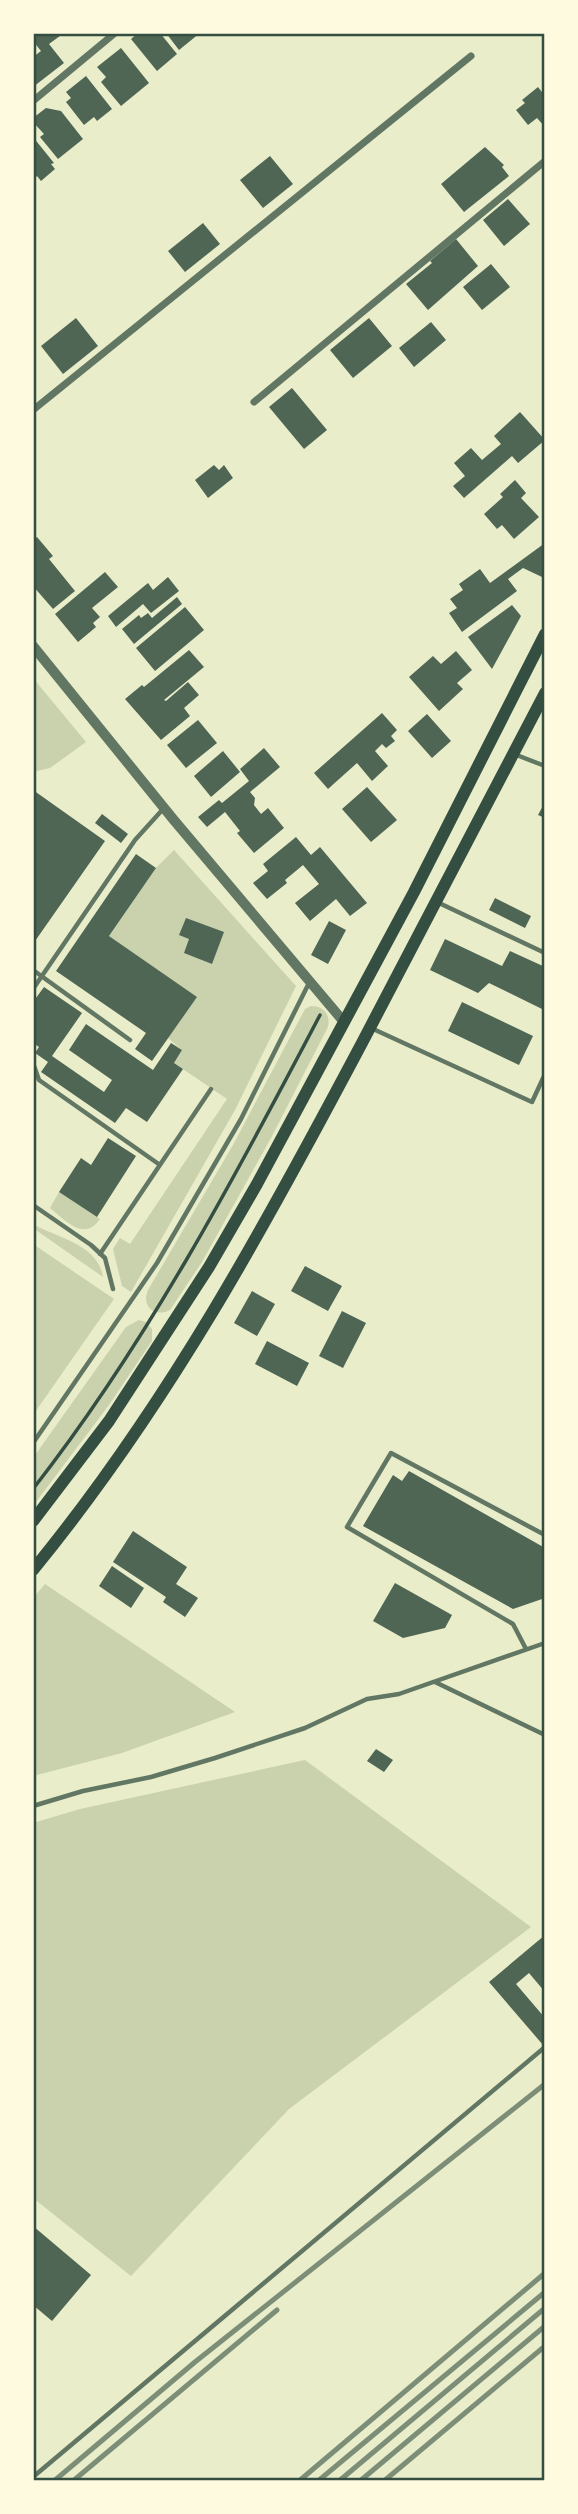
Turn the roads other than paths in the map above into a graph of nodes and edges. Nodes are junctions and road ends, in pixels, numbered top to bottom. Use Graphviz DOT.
graph roads {
  1 [pos="115,33"];
  2 [pos="471,56"];
  3 [pos="33,101"];
  4 [pos="545,161"];
  5 [pos="254,402"];
  6 [pos="33,410"];
  7 [pos="545,634"];
  8 [pos="33,646"];
  9 [pos="545,693"];
  10 [pos="513,754"];
  11 [pos="545,766"];
  12 [pos="164,808"];
  13 [pos="435,901"];
  14 [pos="545,953"];
  15 [pos="33,970"];
  16 [pos="42,976"];
  17 [pos="310,983"];
  18 [pos="33,989"];
  19 [pos="344,1022"];
  20 [pos="370,1027"];
  21 [pos="130,1040"];
  22 [pos="33,1063"];
  23 [pos="545,1074"];
  24 [pos="543,1084"];
  25 [pos="211,1089"];
  26 [pos="160,1164"];
  27 [pos="33,1205"];
  28 [pos="100,1254"];
  29 [pos="113,1289"];
  30 [pos="33,1443"];
  31 [pos="33,1521"];
  32 [pos="545,1535"];
  33 [pos="33,1570"];
  34 [pos="545,1643"];
  35 [pos="526,1649"];
  36 [pos="434,1681"];
  37 [pos="545,1735"];
  38 [pos="33,1806"];
  39 [pos="545,2047"];
  40 [pos="33,2477"];
  1 -- 3 [label="street"];
  2 -- 6 [label="street"];
  4 -- 5 [label="street"];
  7 -- 19 [label="main road"];
  8 -- 12 [label="street"];
  9 -- 10 [label="main road"];
  10 -- 11 [label="lane"];
  10 -- 13 [label="main road"];
  12 -- 16 [label="lane"];
  12 -- 17 [label="street"];
  13 -- 14 [label="lane"];
  13 -- 20 [label="main road"];
  15 -- 16 [label="lane"];
  16 -- 18 [label="lane"];
  16 -- 21 [label="lane"];
  17 -- 19 [label="street"];
  17 -- 30 [label="lane"];
  19 -- 31 [label="main road"];
  20 -- 24 [label="lane"];
  20 -- 33 [label="main road"];
  22 -- 26 [label="lane"];
  23 -- 24 [label="lane"];
  25 -- 26 [label="lane"];
  26 -- 28 [label="lane"];
  27 -- 28 [label="lane"];
  28 -- 29 [label="lane"];
  32 -- 35 [label="lane"];
  34 -- 35 [label="lane"];
  35 -- 36 [label="lane"];
  36 -- 37 [label="lane"];
  36 -- 38 [label="lane"];
  39 -- 40 [label="lane"];
}
